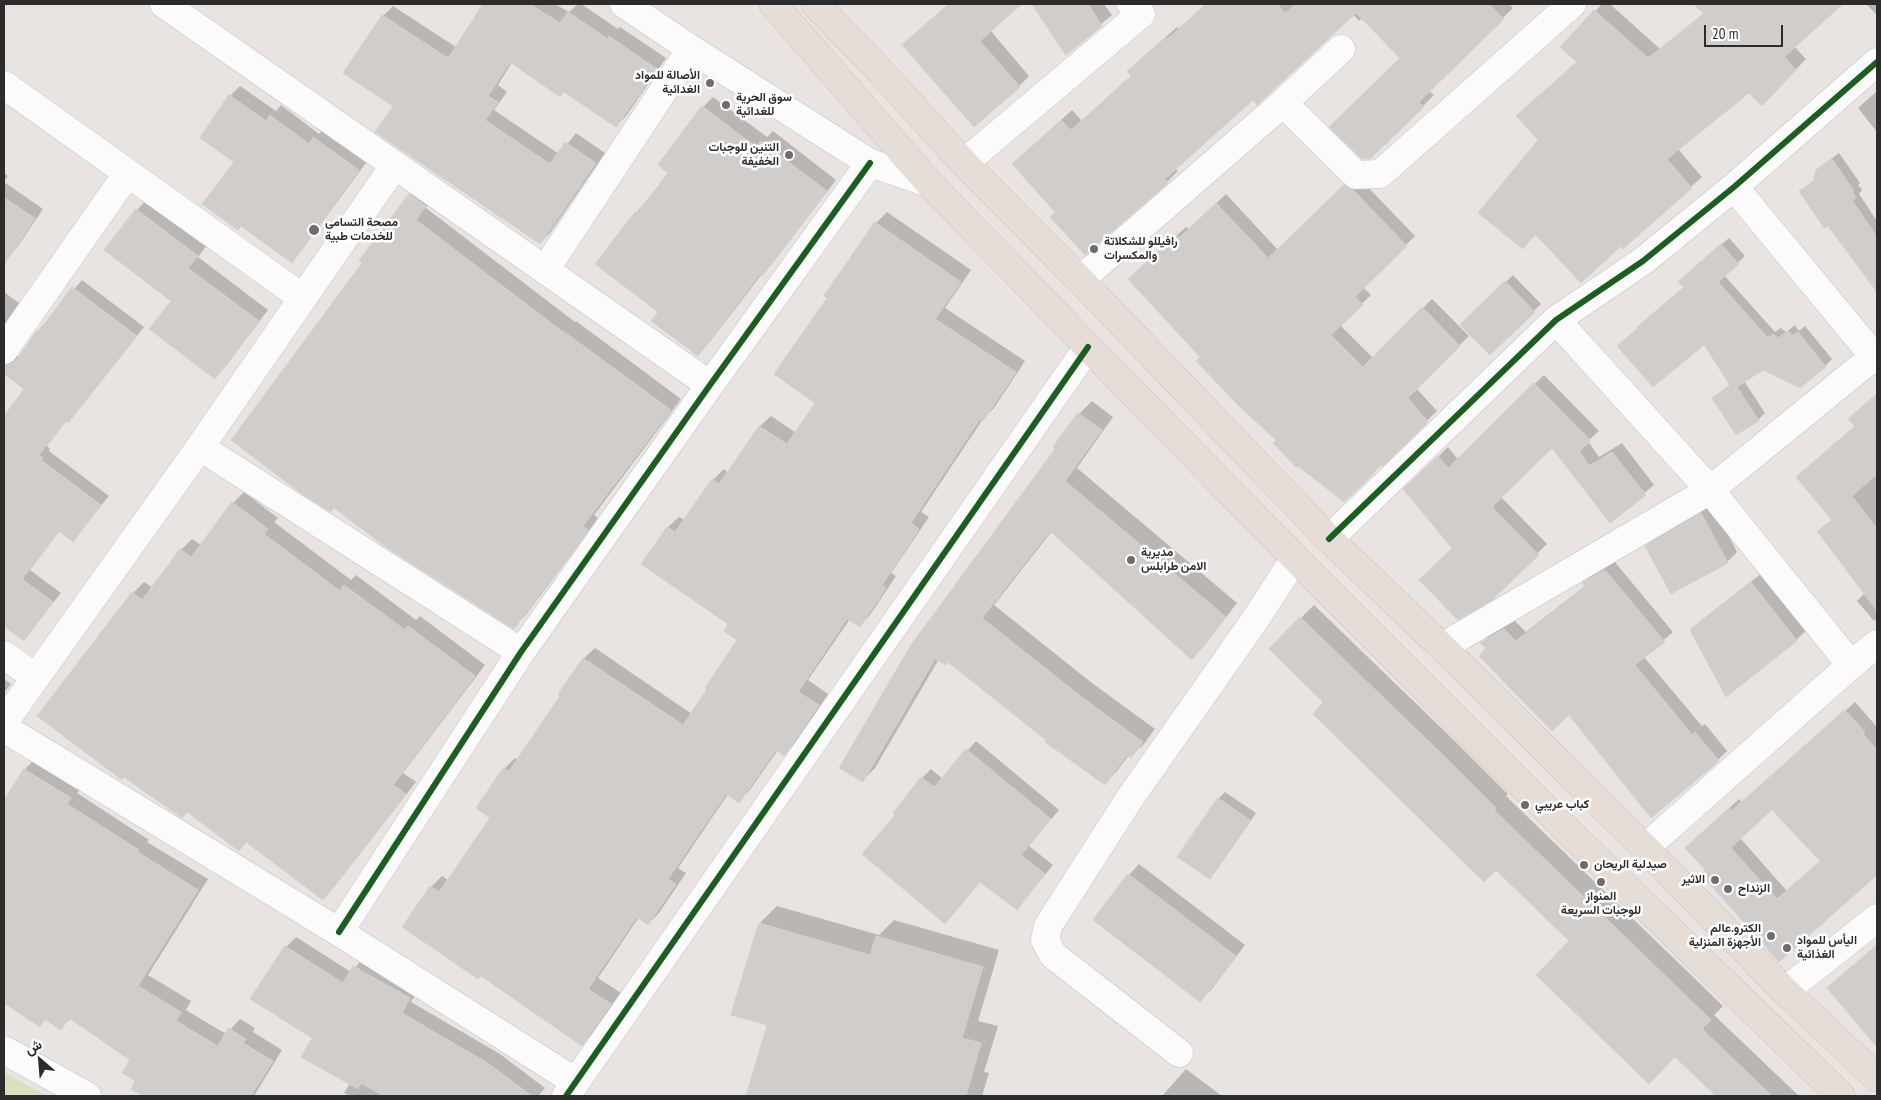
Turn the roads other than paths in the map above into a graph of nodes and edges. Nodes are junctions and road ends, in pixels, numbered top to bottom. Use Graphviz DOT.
graph roads {
  1 [pos="164,4"];
  2 [pos="624,4"];
  3 [pos="773,4"];
  4 [pos="815,4"];
  5 [pos="1572,4"];
  6 [pos="1142,7"];
  7 [pos="691,49"];
  8 [pos="1341,49"];
  9 [pos="1877,62"];
  10 [pos="4,85"];
  11 [pos="1283,102"];
  12 [pos="870,163"];
  13 [pos="964,163"];
  14 [pos="394,166"];
  15 [pos="127,174"];
  16 [pos="929,183"];
  17 [pos="1734,187"];
  18 [pos="545,270"];
  19 [pos="1080,280"];
  20 [pos="303,298"];
  21 [pos="1556,320"];
  22 [pos="1088,347"];
  23 [pos="4,350"];
  24 [pos="1876,357"];
  25 [pos="710,385"];
  26 [pos="200,447"];
  27 [pos="1710,490"];
  28 [pos="1328,538"];
  29 [pos="1295,558"];
  30 [pos="1877,644"];
  31 [pos="1442,647"];
  32 [pos="521,652"];
  33 [pos="4,655"];
  34 [pos="1851,665"];
  35 [pos="35,677"];
  36 [pos="4,722"];
  37 [pos="4,728"];
  38 [pos="1645,848"];
  39 [pos="1877,918"];
  40 [pos="339,932"];
  41 [pos="1785,992"];
  42 [pos="4,1050"];
  43 [pos="1179,1053"];
  44 [pos="1877,1078"];
  45 [pos="571,1089"];
  46 [pos="87,1096"];
  47 [pos="1841,1096"];
  1 -- 14 [label="street"];
  2 -- 7 [label="street"];
  3 -- 16 [label="main road"];
  4 -- 13 [label="main road"];
  5 -- 11 [label="street"];
  6 -- 13 [label="street"];
  7 -- 12 [label="street"];
  7 -- 18 [label="street"];
  8 -- 11 [label="street"];
  9 -- 17 [label="street"];
  10 -- 15 [label="street"];
  11 -- 19 [label="street"];
  12 -- 16 [label="street"];
  12 -- 25 [label="street"];
  13 -- 19 [label="main road"];
  14 -- 18 [label="street"];
  14 -- 20 [label="street"];
  15 -- 20 [label="street"];
  15 -- 23 [label="street"];
  16 -- 22 [label="main road"];
  17 -- 21 [label="street"];
  17 -- 24 [label="street"];
  18 -- 25 [label="street"];
  19 -- 28 [label="main road"];
  20 -- 26 [label="street"];
  21 -- 27 [label="street"];
  21 -- 28 [label="street"];
  22 -- 29 [label="main road"];
  22 -- 45 [label="street"];
  24 -- 27 [label="street"];
  25 -- 32 [label="street"];
  26 -- 32 [label="street"];
  26 -- 35 [label="street"];
  27 -- 31 [label="street"];
  27 -- 34 [label="street"];
  28 -- 31 [label="main road"];
  29 -- 43 [label="street"];
  29 -- 47 [label="main road"];
  30 -- 34 [label="street"];
  31 -- 38 [label="main road"];
  32 -- 40 [label="street"];
  33 -- 35 [label="street"];
  34 -- 38 [label="street"];
  35 -- 36 [label="street"];
  37 -- 40 [label="street"];
  38 -- 41 [label="main road"];
  39 -- 41 [label="street"];
  40 -- 45 [label="street"];
  41 -- 44 [label="main road"];
  42 -- 46 [label="street"];
}
